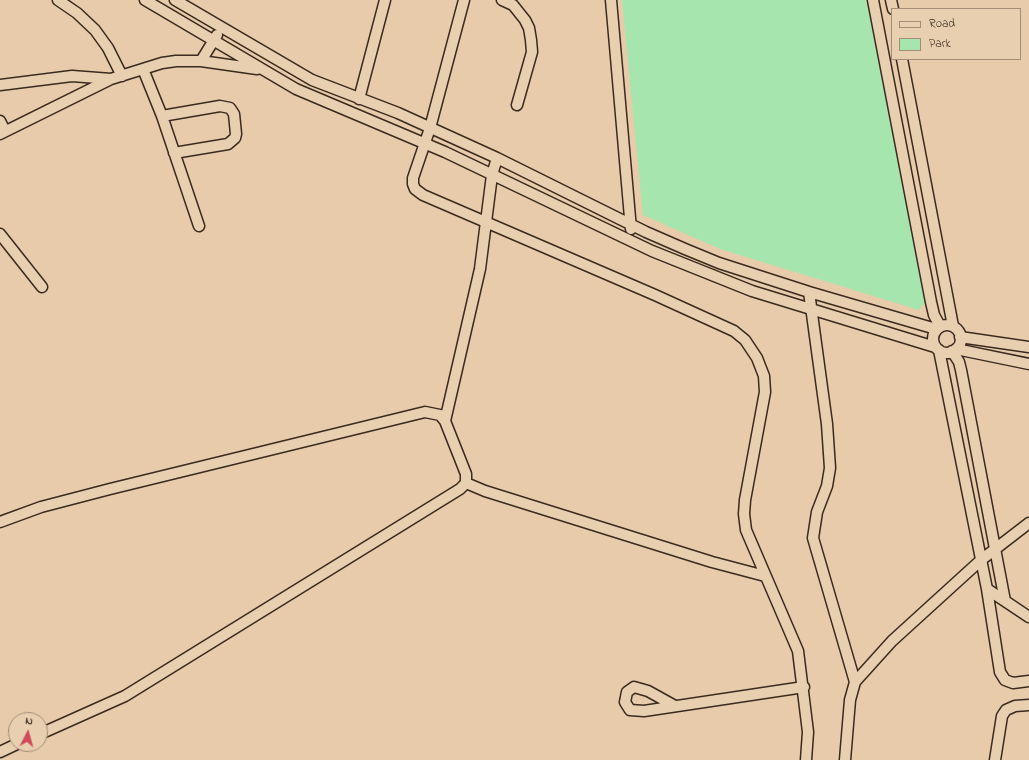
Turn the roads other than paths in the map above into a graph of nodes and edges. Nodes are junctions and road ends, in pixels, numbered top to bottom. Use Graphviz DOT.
graph roads {
  1 [pos="58,0"];
  2 [pos="145,0"];
  3 [pos="175,0"];
  4 [pos="385,0"];
  5 [pos="464,0"];
  6 [pos="506,0"];
  7 [pos="611,0"];
  8 [pos="873,0"];
  9 [pos="222,28"];
  10 [pos="214,41"];
  11 [pos="902,60"];
  12 [pos="201,61"];
  13 [pos="143,69"];
  14 [pos="263,70"];
  15 [pos="122,76"];
  16 [pos="111,79"];
  17 [pos="0,86"];
  18 [pos="359,99"];
  19 [pos="517,105"];
  20 [pos="162,116"];
  21 [pos="0,121"];
  22 [pos="430,128"];
  23 [pos="2,133"];
  24 [pos="425,143"];
  25 [pos="174,154"];
  26 [pos="497,158"];
  27 [pos="492,175"];
  28 [pos="485,221"];
  29 [pos="630,224"];
  30 [pos="199,226"];
  31 [pos="0,234"];
  32 [pos="631,241"];
  33 [pos="42,288"];
  34 [pos="809,292"];
  35 [pos="811,308"];
  36 [pos="953,326"];
  37 [pos="938,328"];
  38 [pos="960,337"];
  39 [pos="1029,347"];
  40 [pos="937,348"];
  41 [pos="954,350"];
  42 [pos="1029,364"];
  43 [pos="445,422"];
  44 [pos="466,483"];
  45 [pos="0,522"];
  46 [pos="1029,523"];
  47 [pos="996,549"];
  48 [pos="981,560"];
  49 [pos="765,576"];
  50 [pos="987,589"];
  51 [pos="1005,601"];
  52 [pos="1029,617"];
  53 [pos="1029,681"];
  54 [pos="855,682"];
  55 [pos="804,687"];
  56 [pos="1029,705"];
  57 [pos="675,706"];
  58 [pos="48,730"];
  59 [pos="806,760"];
  60 [pos="845,760"];
  61 [pos="995,760"];
  1 -- 15 [label="lane"];
  2 -- 10 [label="lane"];
  3 -- 9 [label="lane"];
  4 -- 18 [label="lane"];
  5 -- 22 [label="lane"];
  6 -- 19 [label="lane"];
  7 -- 29 [label="lane"];
  8 -- 37 [label="lane"];
  9 -- 10 [label="lane"];
  9 -- 18 [label="lane"];
  10 -- 12 [label="lane"];
  10 -- 14 [label="lane"];
  11 -- 36 [label="lane"];
  12 -- 13 [label="lane"];
  12 -- 14 [label="lane"];
  13 -- 15 [label="lane"];
  13 -- 20 [label="lane"];
  14 -- 24 [label="lane"];
  15 -- 16 [label="lane"];
  16 -- 17 [label="lane"];
  16 -- 23 [label="lane"];
  18 -- 22 [label="lane"];
  20 -- 25 [label="lane"];
  20 -- 25 [label="lane"];
  21 -- 23 [label="lane"];
  22 -- 24 [label="lane"];
  22 -- 26 [label="lane"];
  24 -- 27 [label="lane"];
  24 -- 28 [label="lane"];
  25 -- 30 [label="lane"];
  26 -- 27 [label="lane"];
  26 -- 29 [label="lane"];
  27 -- 28 [label="lane"];
  27 -- 32 [label="lane"];
  28 -- 43 [label="lane"];
  28 -- 49 [label="lane"];
  29 -- 32 [label="lane"];
  29 -- 34 [label="lane"];
  31 -- 33 [label="lane"];
  32 -- 35 [label="lane"];
  34 -- 35 [label="lane"];
  34 -- 37 [label="lane"];
  35 -- 40 [label="lane"];
  35 -- 54 [label="lane"];
  36 -- 37 [label="lane"];
  36 -- 38 [label="lane"];
  37 -- 40 [label="lane"];
  38 -- 39 [label="lane"];
  38 -- 41 [label="lane"];
  40 -- 41 [label="lane"];
  40 -- 48 [label="lane"];
  41 -- 42 [label="lane"];
  41 -- 47 [label="lane"];
  43 -- 44 [label="lane"];
  43 -- 45 [label="lane"];
  44 -- 49 [label="lane"];
  44 -- 58 [label="lane"];
  46 -- 47 [label="lane"];
  47 -- 48 [label="lane"];
  47 -- 51 [label="lane"];
  48 -- 50 [label="lane"];
  48 -- 54 [label="lane"];
  49 -- 55 [label="lane"];
  50 -- 51 [label="lane"];
  50 -- 53 [label="lane"];
  51 -- 52 [label="lane"];
  54 -- 60 [label="lane"];
  55 -- 57 [label="lane"];
  55 -- 59 [label="lane"];
  56 -- 61 [label="lane"];
}
